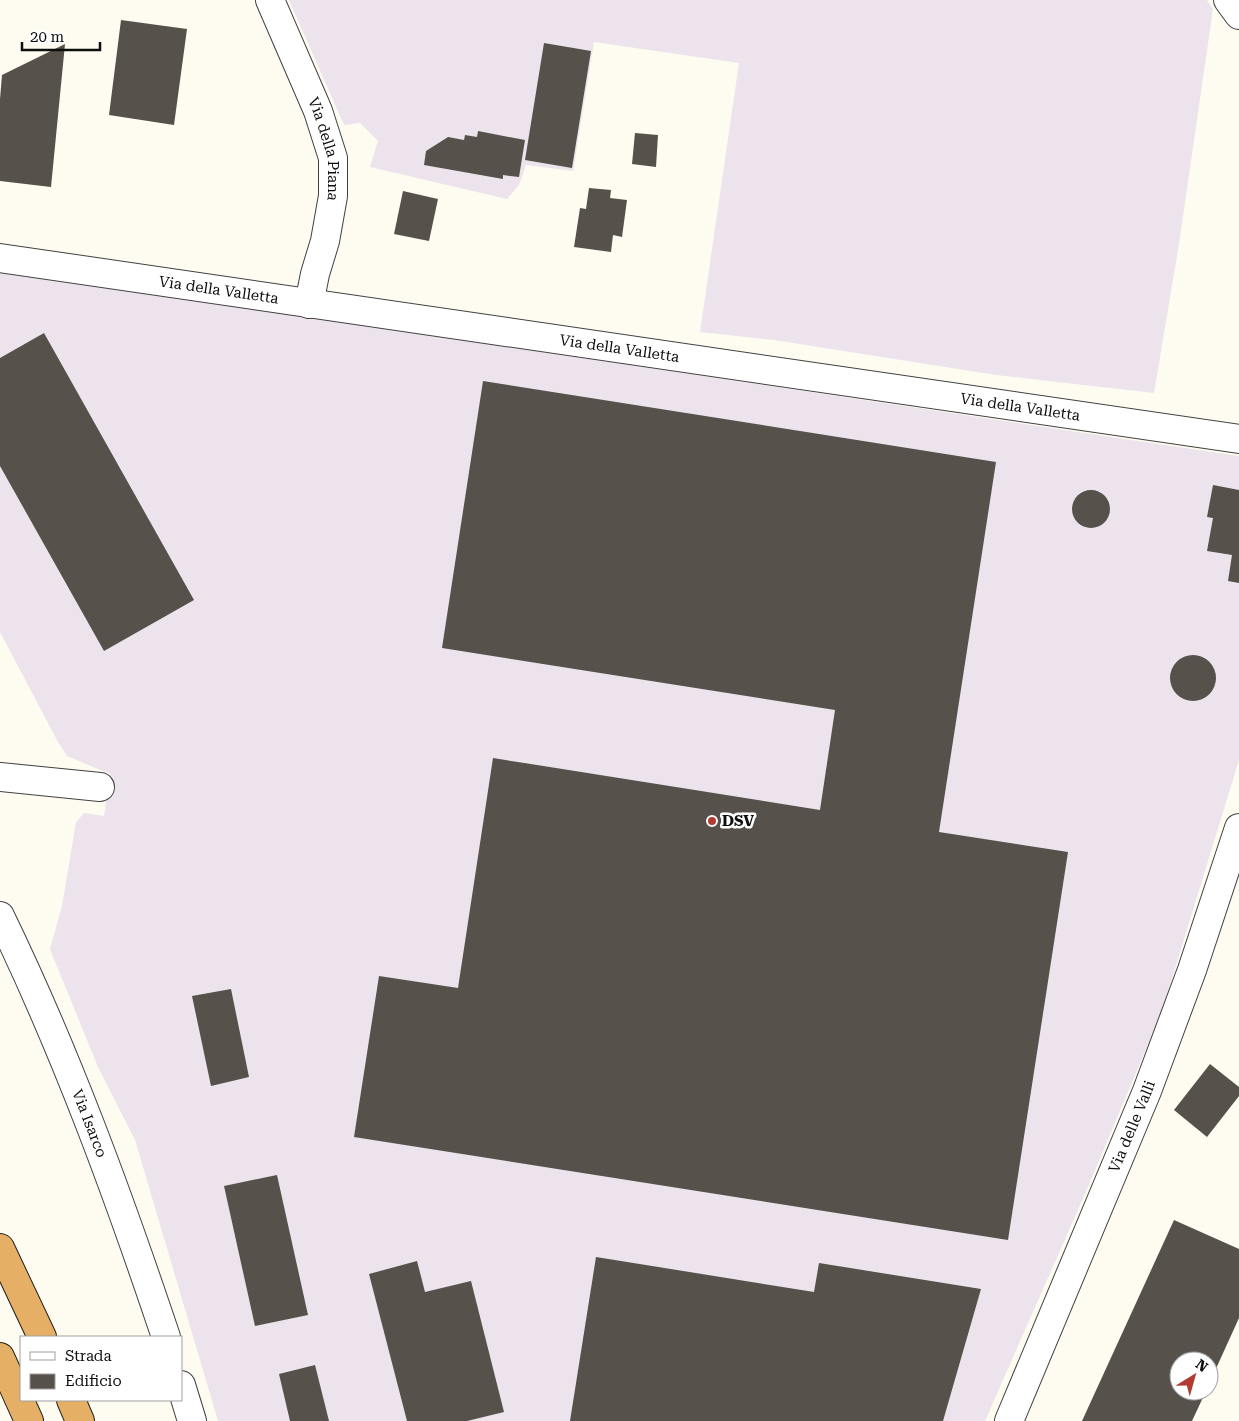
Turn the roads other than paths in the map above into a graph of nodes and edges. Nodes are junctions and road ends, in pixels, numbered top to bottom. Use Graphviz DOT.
graph roads {
  1 [pos="270,0"];
  2 [pos="1228,0"];
  3 [pos="1239,14"];
  4 [pos="0,258"];
  5 [pos="309,304"];
  6 [pos="1239,439"];
  7 [pos="0,778"];
  8 [pos="100,787"];
  9 [pos="1239,828"];
  10 [pos="0,916"];
  11 [pos="0,1248"];
  12 [pos="42,1336"];
  13 [pos="166,1336"];
  14 [pos="0,1358"];
  15 [pos="182,1388"];
  16 [pos="71,1401"];
  17 [pos="29,1421"];
  18 [pos="80,1421"];
  19 [pos="192,1421"];
  20 [pos="1009,1421"];
  1 -- 5 [label="street, Via della Piana"];
  2 -- 3 [label="street"];
  4 -- 5 [label="street, Via della Valletta"];
  5 -- 6 [label="street, Via della Valletta"];
  7 -- 8 [label="street"];
  9 -- 20 [label="street, Via delle Valli"];
  10 -- 13 [label="street, Via Isarco"];
  11 -- 12 [label="highway"];
  14 -- 17 [label="highway"];
  15 -- 19 [label="street"];
  16 -- 18 [label="highway"];
}
